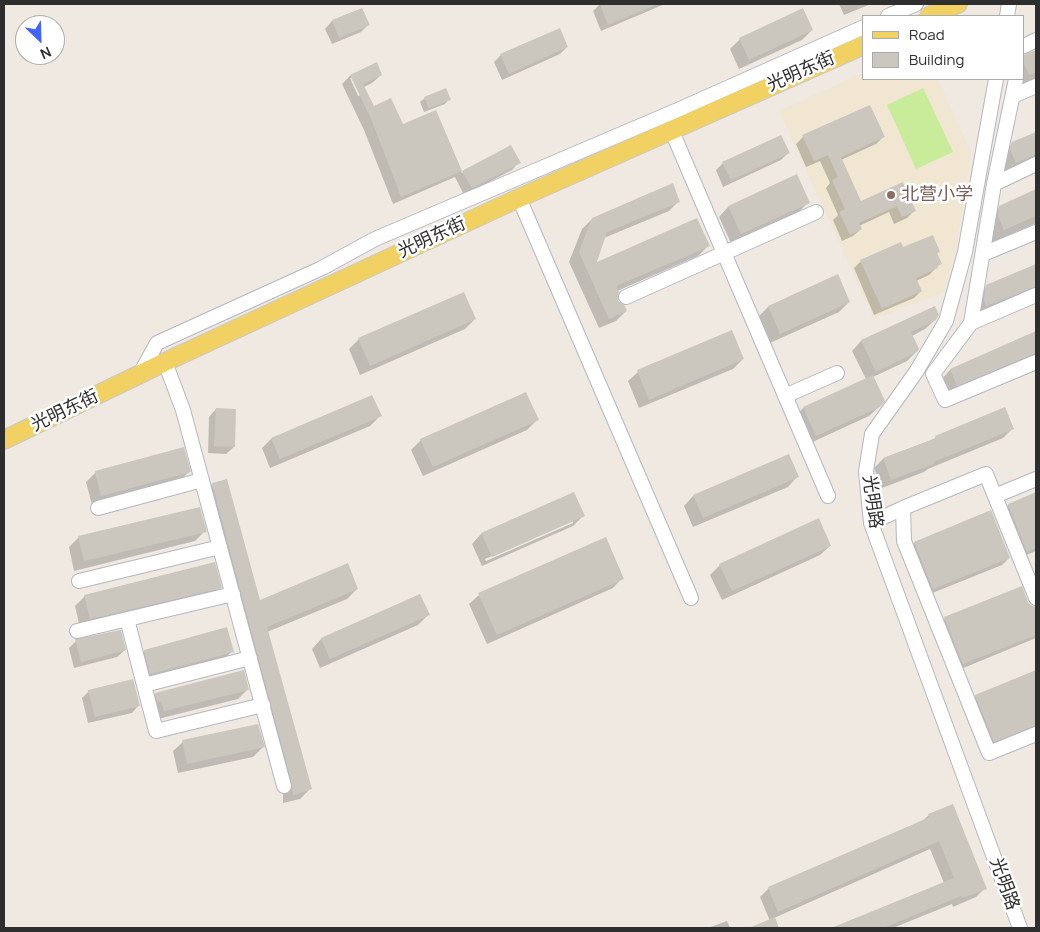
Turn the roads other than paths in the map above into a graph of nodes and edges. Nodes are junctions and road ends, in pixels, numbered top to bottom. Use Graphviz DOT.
graph roads {
  1 [pos="916,4"];
  2 [pos="958,4"];
  3 [pos="890,15"];
  4 [pos="932,15"];
  5 [pos="862,28"];
  6 [pos="862,46"];
  7 [pos="996,80"];
  8 [pos="1016,80"];
  9 [pos="1036,86"];
  10 [pos="1013,96"];
  11 [pos="670,129"];
  12 [pos="1036,164"];
  13 [pos="994,184"];
  14 [pos="519,198"];
  15 [pos="816,212"];
  16 [pos="1036,232"];
  17 [pos="724,253"];
  18 [pos="983,254"];
  19 [pos="1036,295"];
  20 [pos="626,297"];
  21 [pos="971,323"];
  22 [pos="165,362"];
  23 [pos="1036,362"];
  24 [pos="837,373"];
  25 [pos="140,374"];
  26 [pos="785,396"];
  27 [pos="4,440"];
  28 [pos="1036,479"];
  29 [pos="202,480"];
  30 [pos="828,496"];
  31 [pos="995,496"];
  32 [pos="98,508"];
  33 [pos="903,508"];
  34 [pos="871,523"];
  35 [pos="220,547"];
  36 [pos="79,581"];
  37 [pos="233,594"];
  38 [pos="691,598"];
  39 [pos="1036,598"];
  40 [pos="127,619"];
  41 [pos="77,631"];
  42 [pos="250,658"];
  43 [pos="144,685"];
  44 [pos="263,706"];
  45 [pos="1036,734"];
  46 [pos="284,786"];
  47 [pos="1020,928"];
  1 -- 3 [label="street"];
  2 -- 4 [label="main road"];
  5 -- 25 [label="street"];
  6 -- 11 [label="main road, 光明东街"];
  7 -- 34 [label="street, 光明路"];
  8 -- 10 [label="street"];
  9 -- 10 [label="street"];
  10 -- 13 [label="street"];
  11 -- 14 [label="main road, 光明东街"];
  11 -- 17 [label="street"];
  12 -- 13 [label="street"];
  13 -- 18 [label="street"];
  14 -- 22 [label="main road, 光明东街"];
  14 -- 38 [label="street"];
  15 -- 17 [label="street"];
  16 -- 18 [label="street"];
  17 -- 20 [label="street"];
  17 -- 26 [label="street"];
  18 -- 21 [label="street"];
  19 -- 21 [label="street"];
  21 -- 23 [label="street"];
  22 -- 25 [label="main road, 光明东街"];
  22 -- 29 [label="street"];
  24 -- 26 [label="street"];
  25 -- 27 [label="main road, 光明东街"];
  26 -- 30 [label="street"];
  28 -- 31 [label="street"];
  29 -- 32 [label="street"];
  29 -- 35 [label="street"];
  31 -- 33 [label="street"];
  31 -- 39 [label="street"];
  33 -- 34 [label="street"];
  33 -- 45 [label="street"];
  34 -- 47 [label="street, 光明路"];
  35 -- 36 [label="street"];
  35 -- 37 [label="street"];
  37 -- 40 [label="street"];
  37 -- 42 [label="street"];
  40 -- 41 [label="street"];
  40 -- 43 [label="street"];
  42 -- 43 [label="street"];
  42 -- 44 [label="street"];
  43 -- 44 [label="street"];
  44 -- 46 [label="street"];
}
